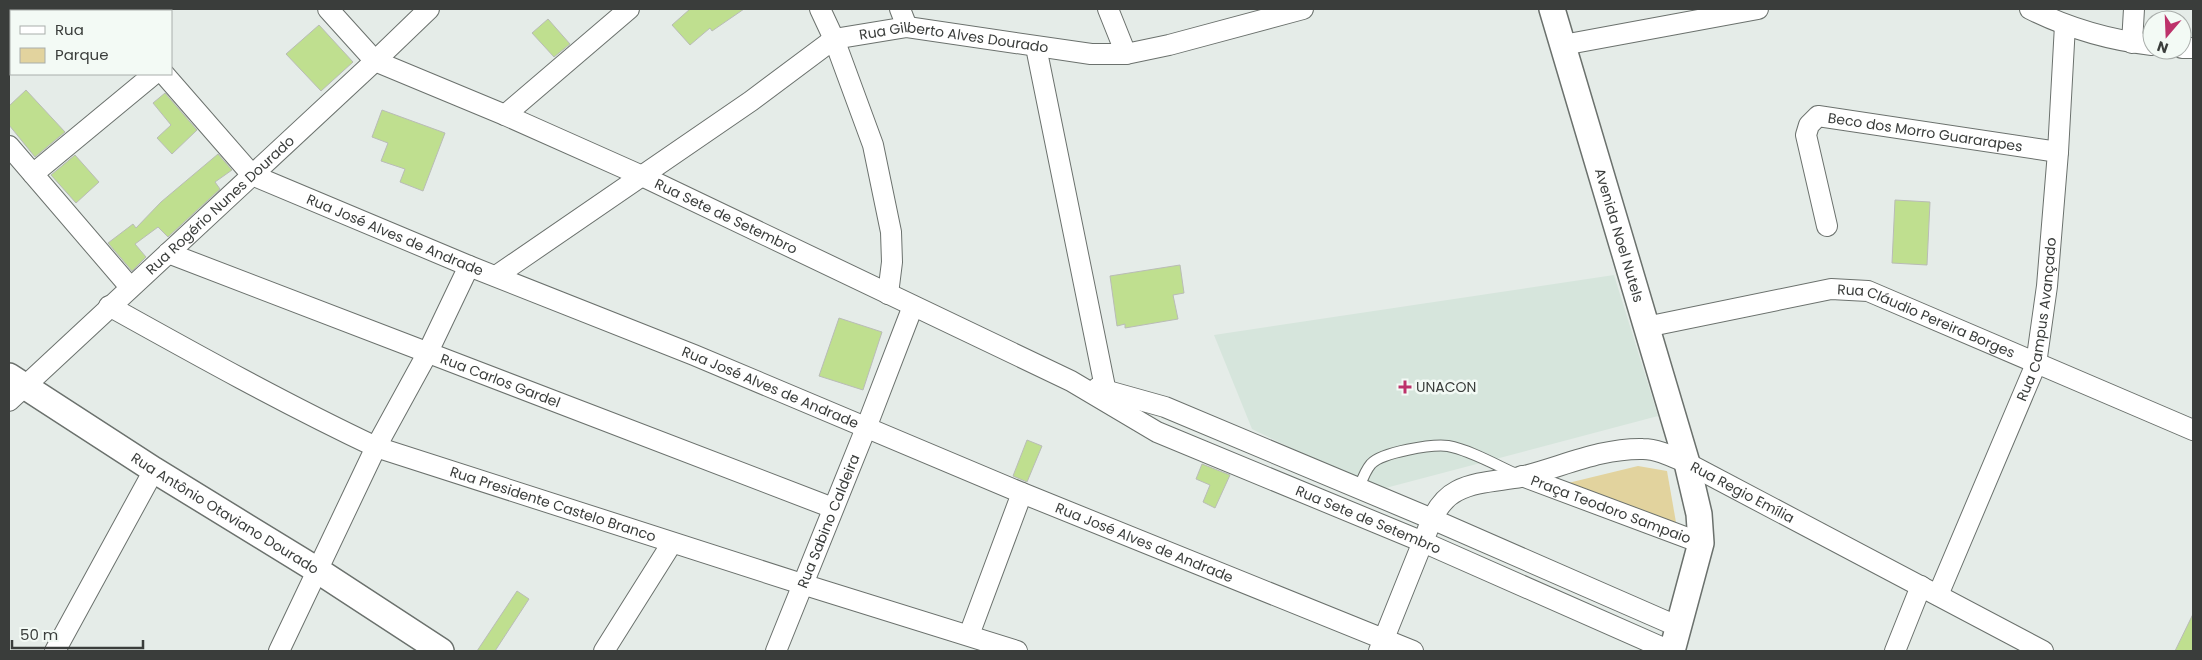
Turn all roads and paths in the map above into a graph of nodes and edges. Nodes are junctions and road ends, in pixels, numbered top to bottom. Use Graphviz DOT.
graph roads {
  1 [pos="328,9"];
  2 [pos="429,9"];
  3 [pos="629,9"];
  4 [pos="820,9"];
  5 [pos="1108,9"];
  6 [pos="1302,9"];
  7 [pos="1552,9"];
  8 [pos="1758,9"];
  9 [pos="2030,9"];
  10 [pos="2134,9"];
  11 [pos="904,18"];
  12 [pos="2065,25"];
  13 [pos="834,40"];
  14 [pos="2132,43"];
  15 [pos="2142,44"];
  16 [pos="1563,45"];
  17 [pos="1036,47"];
  18 [pos="1126,54"];
  19 [pos="376,61"];
  20 [pos="153,75"];
  21 [pos="165,75"];
  22 [pos="505,115"];
  23 [pos="9,146"];
  24 [pos="2058,152"];
  25 [pos="33,174"];
  26 [pos="252,175"];
  27 [pos="642,176"];
  28 [pos="1827,226"];
  29 [pos="168,253"];
  30 [pos="469,266"];
  31 [pos="496,276"];
  32 [pos="130,287"];
  33 [pos="888,294"];
  34 [pos="110,306"];
  35 [pos="913,306"];
  36 [pos="1646,327"];
  37 [pos="427,354"];
  38 [pos="2036,364"];
  39 [pos="14,388"];
  40 [pos="1107,397"];
  41 [pos="866,428"];
  42 [pos="2193,430"];
  43 [pos="376,446"];
  44 [pos="1687,463"];
  45 [pos="154,470"];
  46 [pos="1522,476"];
  47 [pos="1359,488"];
  48 [pos="1022,493"];
  49 [pos="833,508"];
  50 [pos="1432,519"];
  51 [pos="1423,542"];
  52 [pos="672,543"];
  53 [pos="1700,543"];
  54 [pos="317,570"];
  55 [pos="802,584"];
  56 [pos="1930,591"];
  57 [pos="1679,627"];
  58 [pos="969,635"];
  59 [pos="1381,645"];
  60 [pos="990,647"];
  61 [pos="55,651"];
  62 [pos="279,651"];
  63 [pos="441,651"];
  64 [pos="604,651"];
  65 [pos="776,651"];
  66 [pos="1017,651"];
  67 [pos="1413,651"];
  68 [pos="1671,651"];
  69 [pos="1895,651"];
  70 [pos="2042,651"];
  1 -- 19 [label="street"];
  2 -- 19 [label="street, Rua Rogério Nunes Dourado"];
  3 -- 22 [label="street"];
  4 -- 13 [label="street"];
  5 -- 18 [label="street"];
  6 -- 18 [label="street, Rua Gilberto Alves Dourado"];
  7 -- 16 [label="street, Avenida Noel Nutels"];
  8 -- 16 [label="street"];
  9 -- 12 [label="street"];
  10 -- 14 [label="street"];
  11 -- 13 [label="street, Rua Gilberto Alves Dourado"];
  11 -- 17 [label="street, Rua Gilberto Alves Dourado"];
  12 -- 14 [label="street"];
  12 -- 24 [label="street, Rua Campus Avançado"];
  13 -- 27 [label="street, Rua Gilberto Alves Dourado"];
  13 -- 33 [label="street"];
  14 -- 15 [label="street"];
  16 -- 36 [label="street, Avenida Noel Nutels"];
  17 -- 18 [label="street, Rua Gilberto Alves Dourado"];
  17 -- 40 [label="street"];
  19 -- 22 [label="street, Rua Sete de Setembro"];
  19 -- 26 [label="street, Rua Rogério Nunes Dourado"];
  20 -- 25 [label="street"];
  21 -- 26 [label="street, Rua José Alves de Andrade"];
  22 -- 27 [label="street, Rua Sete de Setembro"];
  23 -- 25 [label="street"];
  24 -- 28 [label="street, Beco dos Morro Guararapes"];
  24 -- 38 [label="street, Rua Campus Avançado"];
  25 -- 32 [label="street"];
  26 -- 29 [label="street, Rua Rogério Nunes Dourado"];
  26 -- 30 [label="street, Rua José Alves de Andrade"];
  27 -- 31 [label="street, Rua Gilberto Alves Dourado"];
  27 -- 33 [label="street, Rua Sete de Setembro"];
  29 -- 32 [label="street, Rua Rogério Nunes Dourado"];
  29 -- 37 [label="street, Rua Carlos Gardel"];
  30 -- 31 [label="street, Rua José Alves de Andrade"];
  30 -- 37 [label="street"];
  31 -- 41 [label="street, Rua José Alves de Andrade"];
  32 -- 34 [label="street, Rua Rogério Nunes Dourado"];
  33 -- 35 [label="street, Rua Sete de Setembro"];
  34 -- 39 [label="street, Rua Rogério Nunes Dourado"];
  34 -- 43 [label="street, Rua Presidente Castelo Branco"];
  35 -- 40 [label="street, Rua Sete de Setembro"];
  35 -- 41 [label="street, Rua Sabino Caldeira"];
  36 -- 38 [label="street, Rua Cláudio Pereira Borges"];
  36 -- 44 [label="street, Avenida Noel Nutels"];
  37 -- 43 [label="street"];
  37 -- 49 [label="street, Rua Carlos Gardel"];
  38 -- 42 [label="street, Rua Cláudio Pereira Borges"];
  38 -- 56 [label="street, Rua Campus Avançado"];
  39 -- 45 [label="street, Rua Antônio Otaviano Dourado"];
  40 -- 47 [label="street, Rua Sete de Setembro"];
  40 -- 51 [label="street, Rua Sete de Setembro"];
  41 -- 48 [label="street, Rua José Alves de Andrade"];
  41 -- 49 [label="street, Rua Sabino Caldeira"];
  43 -- 52 [label="street, Rua Presidente Castelo Branco"];
  43 -- 54 [label="street"];
  44 -- 46 [label="street, Rua Regio Emília"];
  44 -- 53 [label="street, Avenida Noel Nutels"];
  44 -- 56 [label="street, Rua Regio Emília"];
  45 -- 54 [label="street, Rua Antônio Otaviano Dourado"];
  45 -- 61 [label="street"];
  46 -- 47 [label="lane"];
  46 -- 50 [label="street, Rua Regio Emília"];
  46 -- 53 [label="street, Praça Teodoro Sampaio"];
  47 -- 50 [label="street, Rua Sete de Setembro"];
  48 -- 58 [label="street"];
  48 -- 59 [label="street, Rua José Alves de Andrade"];
  49 -- 55 [label="street, Rua Sabino Caldeira"];
  50 -- 51 [label="street, Rua Regio Emília"];
  50 -- 57 [label="street, Rua Sete de Setembro"];
  51 -- 59 [label="street, Rua Regio Emília"];
  51 -- 68 [label="street, Rua Sete de Setembro"];
  52 -- 55 [label="street, Rua Presidente Castelo Branco"];
  52 -- 64 [label="street"];
  53 -- 57 [label="street, Avenida Noel Nutels"];
  54 -- 62 [label="street"];
  54 -- 63 [label="street, Rua Antônio Otaviano Dourado"];
  55 -- 58 [label="street, Rua Presidente Castelo Branco"];
  55 -- 65 [label="street, Rua Sabino Caldeira"];
  56 -- 69 [label="street, Rua Campus Avançado"];
  56 -- 70 [label="street, Rua Regio Emília"];
  57 -- 68 [label="street, Avenida Noel Nutels"];
  58 -- 60 [label="street, Rua Presidente Castelo Branco"];
  59 -- 67 [label="street, Rua José Alves de Andrade"];
  60 -- 66 [label="street, Rua Presidente Castelo Branco"];
}
